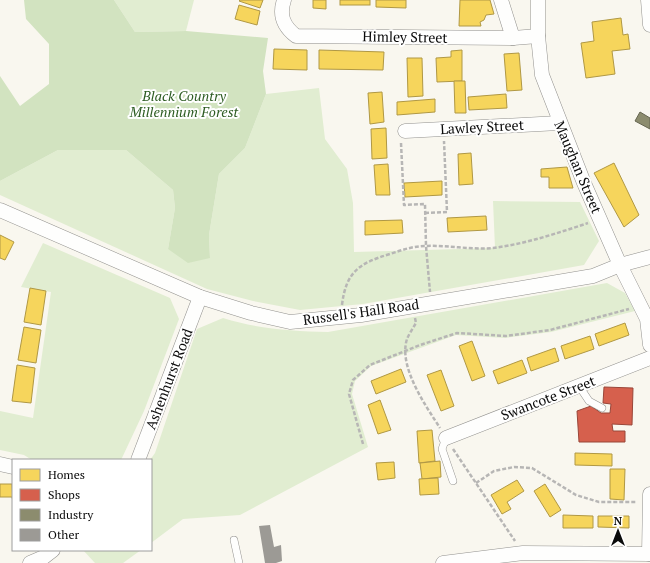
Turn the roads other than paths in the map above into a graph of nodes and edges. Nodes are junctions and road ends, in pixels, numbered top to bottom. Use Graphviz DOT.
graph roads {
  1 [pos="284,0"];
  2 [pos="501,0"];
  3 [pos="538,0"];
  4 [pos="648,0"];
  5 [pos="650,25"];
  6 [pos="538,36"];
  7 [pos="513,38"];
  8 [pos="559,123"];
  9 [pos="405,131"];
  10 [pos="0,210"];
  11 [pos="650,257"];
  12 [pos="620,265"];
  13 [pos="200,298"];
  14 [pos="650,345"];
  15 [pos="650,358"];
  16 [pos="579,386"];
  17 [pos="602,408"];
  18 [pos="446,438"];
  19 [pos="138,459"];
  20 [pos="0,464"];
  21 [pos="12,467"];
  22 [pos="453,480"];
  23 [pos="650,494"];
  24 [pos="650,502"];
  25 [pos="234,540"];
  26 [pos="52,551"];
  27 [pos="650,554"];
  28 [pos="30,563"];
  29 [pos="239,563"];
  30 [pos="443,563"];
  1 -- 7 [label="street, Himley Street"];
  2 -- 7 [label="street"];
  3 -- 6 [label="street, Maughan Street"];
  4 -- 5 [label="street"];
  6 -- 7 [label="street, Himley Street"];
  6 -- 8 [label="street, Maughan Street"];
  8 -- 9 [label="street, Lawley Street"];
  8 -- 12 [label="street, Maughan Street"];
  10 -- 13 [label="street, Russell's Hall Road"];
  11 -- 12 [label="street"];
  12 -- 13 [label="street, Russell's Hall Road"];
  12 -- 14 [label="street, Maughan Street"];
  13 -- 19 [label="street, Ashenhurst Road"];
  15 -- 16 [label="street, Swancote Street"];
  16 -- 17 [label="lane"];
  16 -- 18 [label="street, Swancote Street"];
  18 -- 22 [label="lane"];
  20 -- 21 [label="street"];
  23 -- 24 [label="street"];
  24 -- 27 [label="street"];
  25 -- 29 [label="lane"];
  26 -- 28 [label="street"];
  27 -- 30 [label="street"];
}
